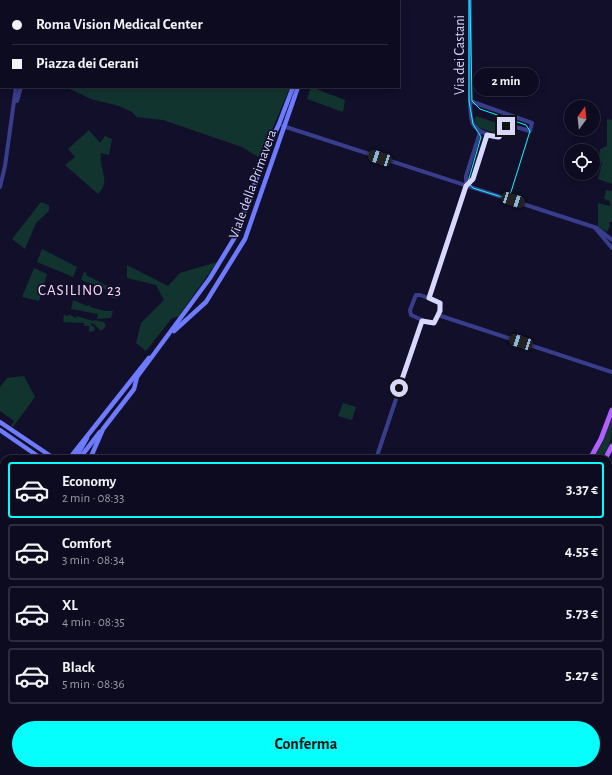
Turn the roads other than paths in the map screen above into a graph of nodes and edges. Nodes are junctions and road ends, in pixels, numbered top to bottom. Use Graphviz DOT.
graph roads {
  1 [pos="470,0"];
  2 [pos="16,88"];
  3 [pos="20,88"];
  4 [pos="293,88"];
  5 [pos="298,88"];
  6 [pos="470,101"];
  7 [pos="279,124"];
  8 [pos="285,126"];
  9 [pos="11,129"];
  10 [pos="480,132"];
  11 [pos="487,135"];
  12 [pos="466,186"];
  13 [pos="0,187"];
  14 [pos="595,227"];
  15 [pos="612,240"];
  16 [pos="612,248"];
  17 [pos="429,298"];
  18 [pos="438,315"];
  19 [pos="422,321"];
  20 [pos="168,336"];
  21 [pos="156,352"];
  22 [pos="612,372"];
  23 [pos="612,410"];
  24 [pos="0,422"];
  25 [pos="0,430"];
  26 [pos="103,430"];
  27 [pos="90,431"];
  28 [pos="612,446"];
  29 [pos="36,455"];
  30 [pos="49,455"];
  31 [pos="71,455"];
  32 [pos="77,455"];
  33 [pos="82,455"];
  34 [pos="92,455"];
  35 [pos="377,455"];
  36 [pos="592,455"];
  37 [pos="607,455"];
  1 -- 6 [label="street, Via dei Castani"];
  2 -- 9 [label="street"];
  3 -- 9 [label="street"];
  4 -- 7 [label="main road, Viale della Primavera"];
  5 -- 8 [label="main road, Viale della Primavera"];
  6 -- 10 [label="street, Via dei Castani"];
  6 -- 11 [label="street"];
  7 -- 8 [label="street"];
  7 -- 20 [label="main road, Viale della Primavera"];
  8 -- 12 [label="street"];
  8 -- 20 [label="main road, Viale della Primavera"];
  9 -- 13 [label="street"];
  10 -- 11 [label="street"];
  10 -- 12 [label="street"];
  11 -- 12 [label="street"];
  12 -- 14 [label="street"];
  12 -- 17 [label="street"];
  14 -- 15 [label="street"];
  14 -- 16 [label="street"];
  17 -- 18 [label="street"];
  17 -- 19 [label="street"];
  18 -- 19 [label="street"];
  18 -- 22 [label="street"];
  19 -- 35 [label="street"];
  20 -- 21 [label="main road, Viale della Primavera"];
  21 -- 26 [label="main road, Viale della Primavera"];
  21 -- 27 [label="main road, Viale della Primavera"];
  23 -- 36 [label="main road"];
  24 -- 30 [label="main road"];
  25 -- 29 [label="main road"];
  26 -- 33 [label="main road"];
  26 -- 34 [label="main road, Viale della Primavera"];
  27 -- 31 [label="main road, Viale della Primavera"];
  27 -- 32 [label="main road"];
  28 -- 37 [label="main road"];
}
